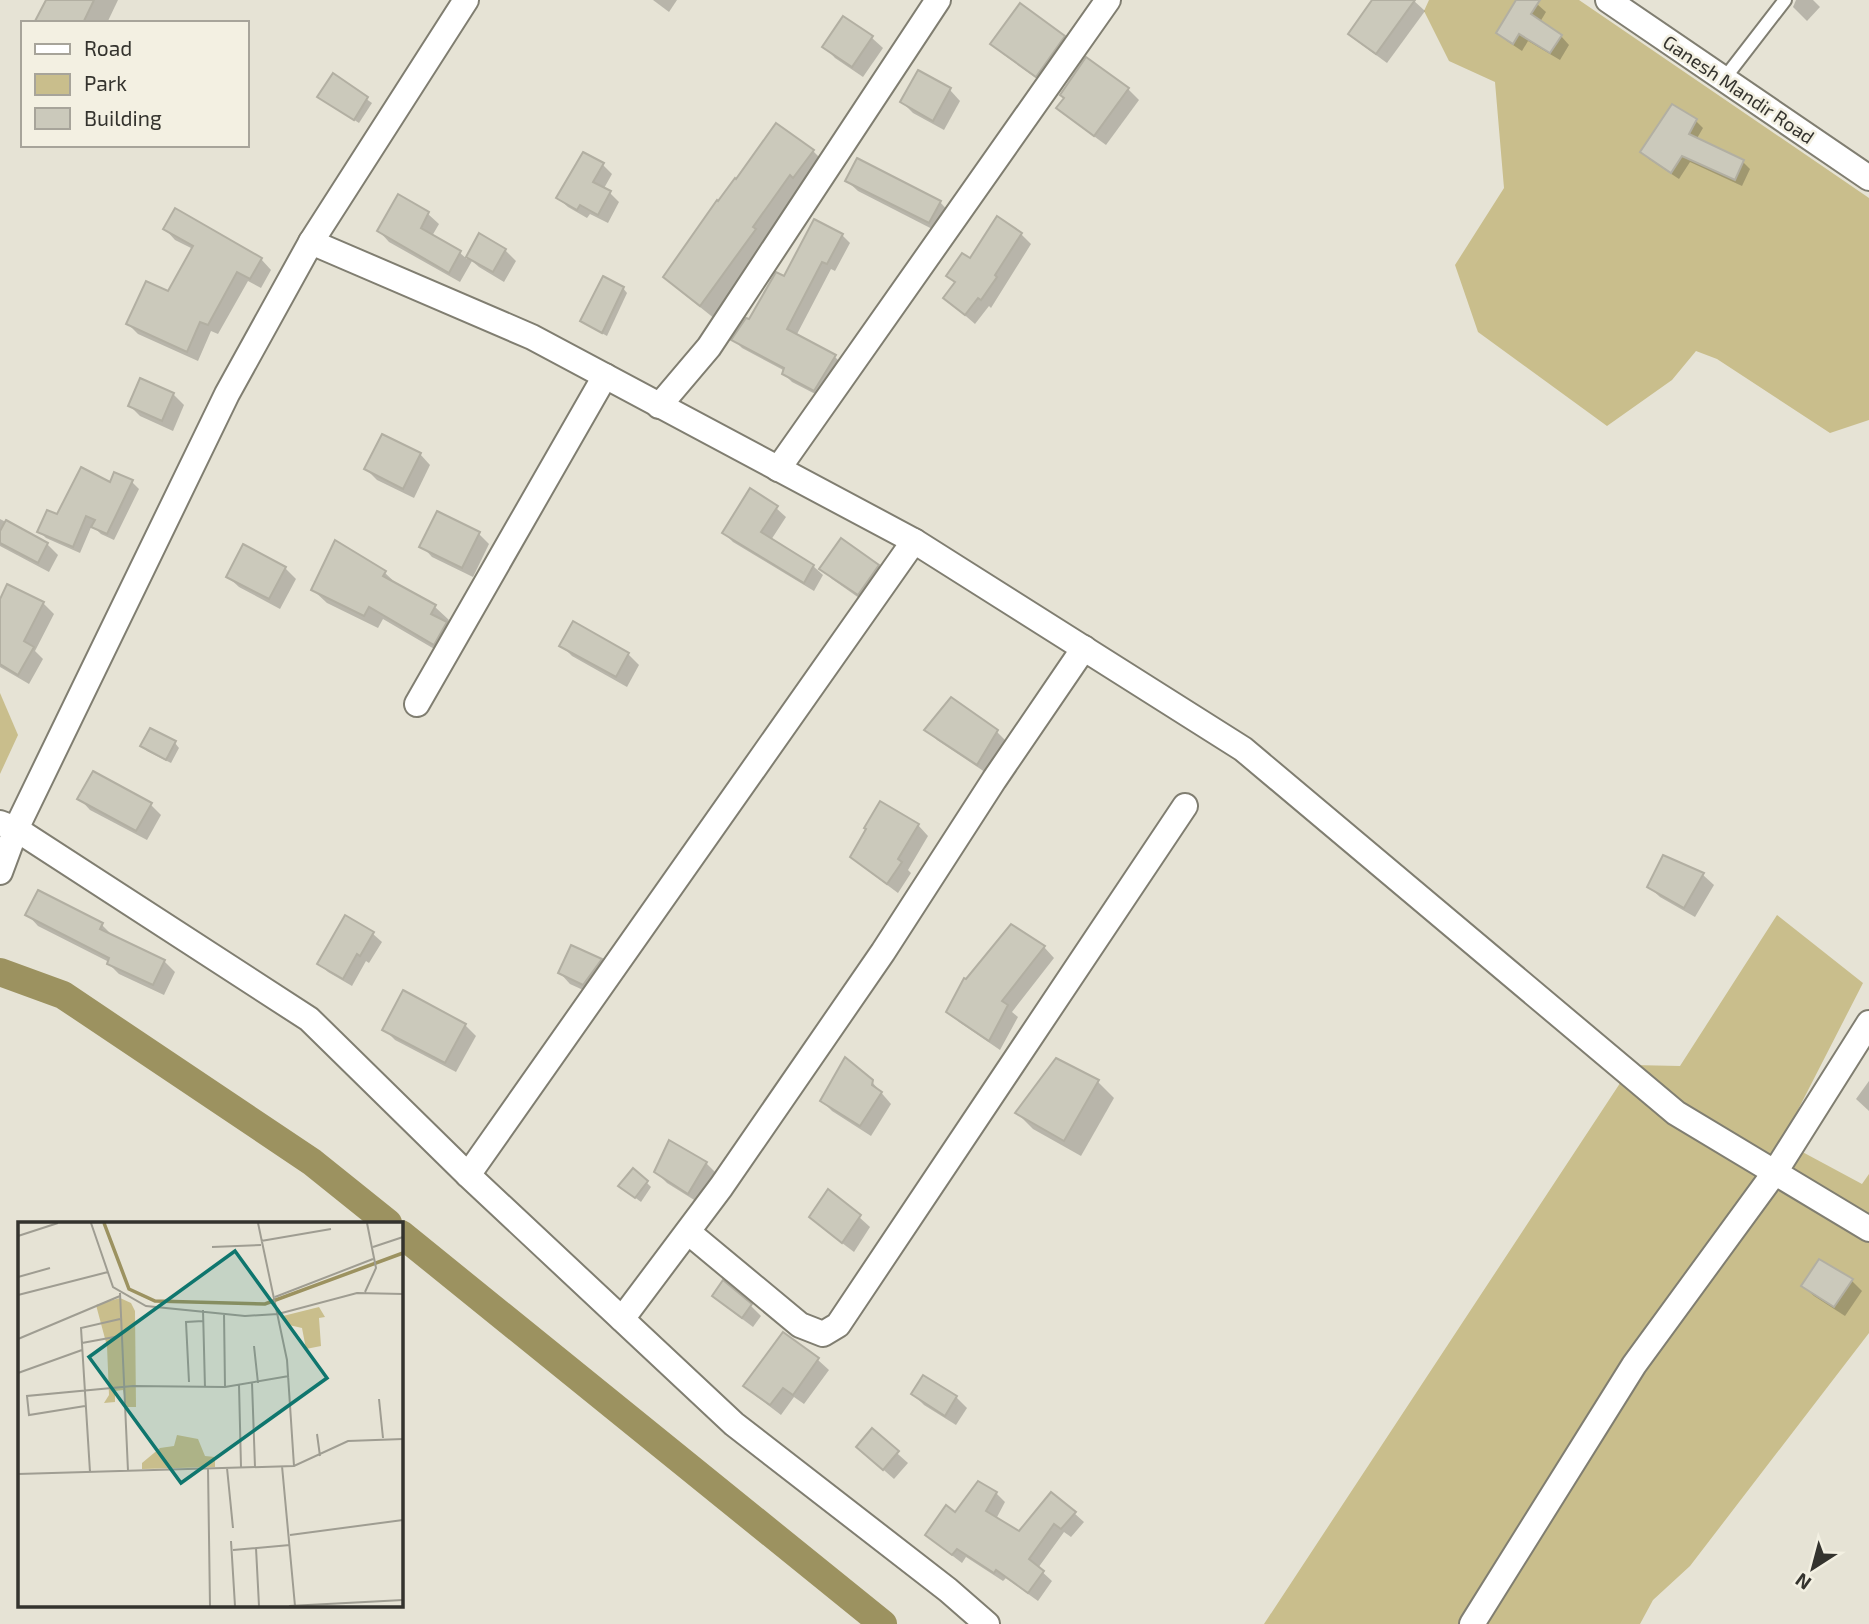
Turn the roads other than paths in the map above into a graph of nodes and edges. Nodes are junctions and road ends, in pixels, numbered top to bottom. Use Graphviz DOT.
graph roads {
  1 [pos="466,0"];
  2 [pos="938,0"];
  3 [pos="1108,0"];
  4 [pos="1608,0"];
  5 [pos="1785,0"];
  6 [pos="1724,79"];
  7 [pos="1869,178"];
  8 [pos="311,242"];
  9 [pos="605,376"];
  10 [pos="659,406"];
  11 [pos="778,469"];
  12 [pos="914,541"];
  13 [pos="1084,648"];
  14 [pos="417,704"];
  15 [pos="1185,806"];
  16 [pos="8,826"];
  17 [pos="0,872"];
  18 [pos="1869,1023"];
  19 [pos="1775,1172"];
  20 [pos="467,1175"];
  21 [pos="1869,1229"];
  22 [pos="688,1232"];
  23 [pos="622,1319"];
  24 [pos="1482,1621"];
  25 [pos="987,1624"];
  1 -- 8 [label="street"];
  2 -- 10 [label="street"];
  3 -- 11 [label="street"];
  4 -- 6 [label="street, Ganesh Mandir Road"];
  5 -- 6 [label="lane"];
  6 -- 7 [label="street, Ganesh Mandir Road"];
  8 -- 9 [label="street"];
  8 -- 16 [label="street"];
  9 -- 10 [label="street"];
  9 -- 14 [label="street"];
  10 -- 11 [label="street"];
  11 -- 12 [label="street"];
  12 -- 13 [label="street"];
  12 -- 20 [label="street"];
  13 -- 19 [label="street"];
  13 -- 22 [label="street"];
  15 -- 22 [label="street"];
  16 -- 17 [label="street"];
  16 -- 20 [label="street"];
  18 -- 19 [label="street"];
  19 -- 21 [label="street"];
  19 -- 24 [label="street"];
  20 -- 23 [label="street"];
  22 -- 23 [label="street"];
  23 -- 25 [label="street"];
}
